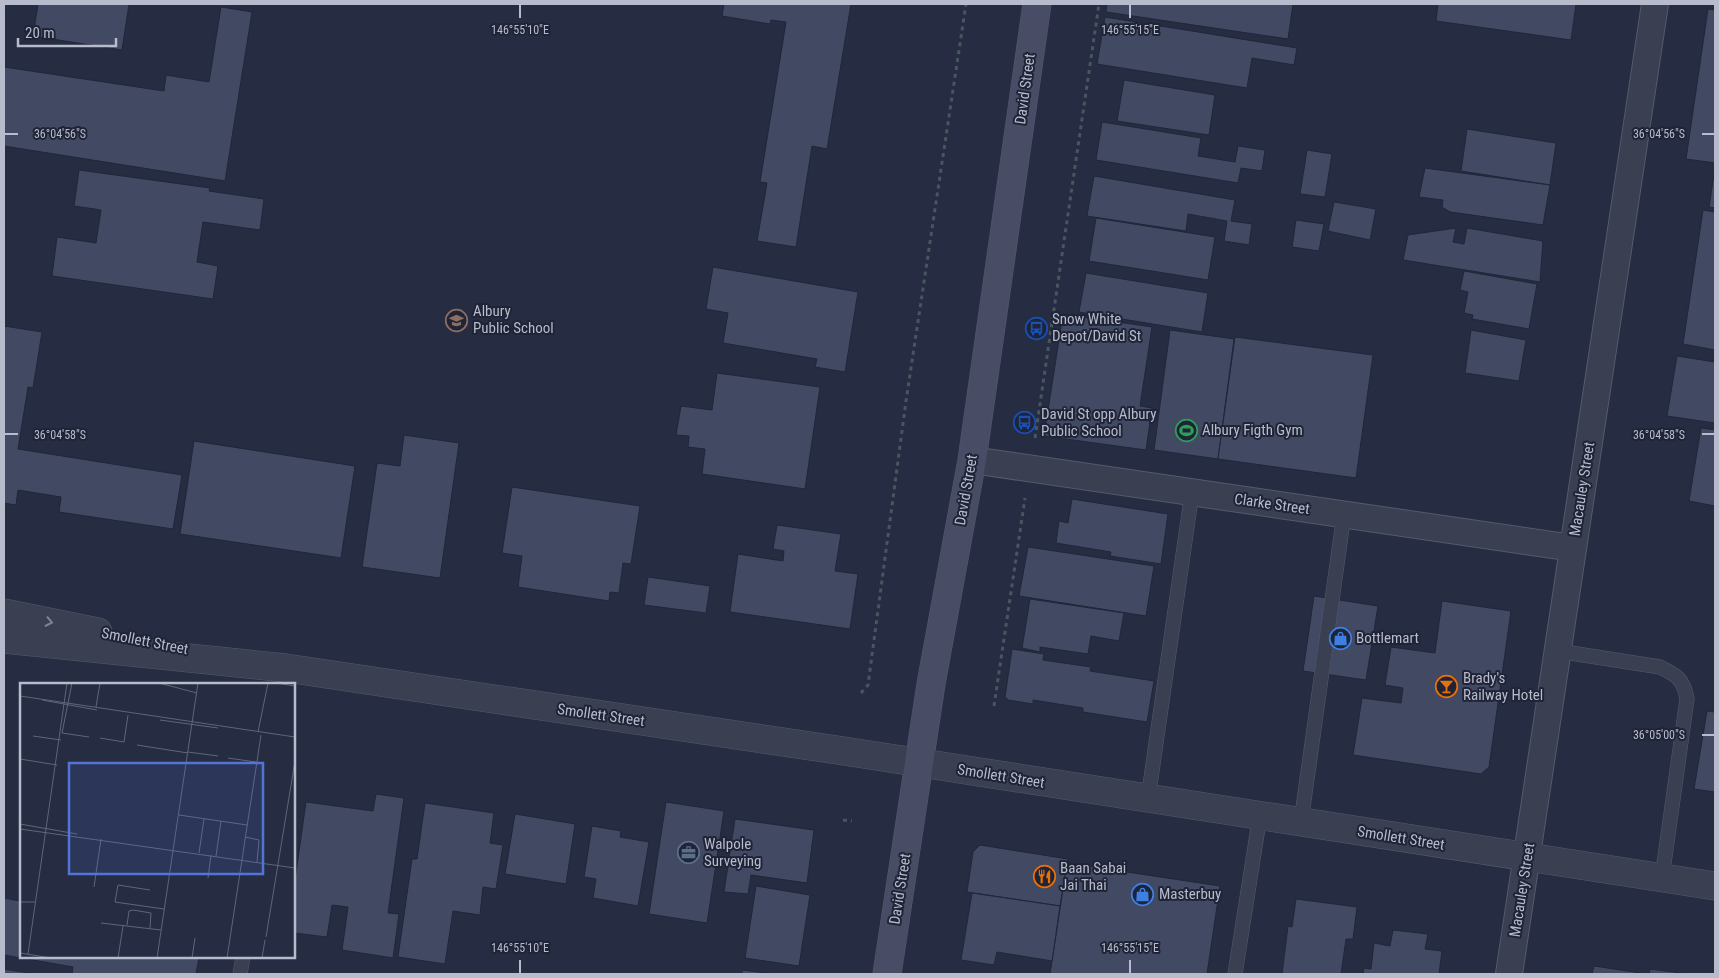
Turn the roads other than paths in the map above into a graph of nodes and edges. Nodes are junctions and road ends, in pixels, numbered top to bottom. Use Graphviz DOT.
graph roads {
  1 [pos="1037,4"];
  2 [pos="1655,4"];
  3 [pos="972,460"];
  4 [pos="1192,492"];
  5 [pos="1344,514"];
  6 [pos="1573,548"];
  7 [pos="4,613"];
  8 [pos="4,639"];
  9 [pos="1558,651"];
  10 [pos="285,676"];
  11 [pos="919,763"];
  12 [pos="1148,799"];
  13 [pos="1260,816"];
  14 [pos="1301,822"];
  15 [pos="1527,858"];
  16 [pos="1662,878"];
  17 [pos="1715,886"];
  18 [pos="243,958"];
  19 [pos="240,974"];
  20 [pos="887,974"];
  21 [pos="1235,974"];
  22 [pos="1509,974"];
  1 -- 3 [label="main road, David Street"];
  2 -- 6 [label="street, Macauley Street"];
  3 -- 4 [label="street, Clarke Street"];
  3 -- 11 [label="main road, David Street"];
  4 -- 5 [label="street, Clarke Street"];
  4 -- 12 [label="lane"];
  5 -- 6 [label="street, Clarke Street"];
  5 -- 14 [label="lane"];
  6 -- 9 [label="street, Macauley Street"];
  7 -- 10 [label="street, Smollett Street, one-way"];
  8 -- 10 [label="street, Smollett Street"];
  9 -- 15 [label="street, Macauley Street"];
  9 -- 16 [label="lane"];
  10 -- 11 [label="street, Smollett Street"];
  11 -- 12 [label="street, Smollett Street"];
  11 -- 20 [label="main road, David Street"];
  12 -- 13 [label="street, Smollett Street"];
  13 -- 14 [label="street, Smollett Street"];
  13 -- 21 [label="lane"];
  14 -- 15 [label="street, Smollett Street"];
  15 -- 16 [label="street, Smollett Street"];
  15 -- 22 [label="street, Macauley Street"];
  16 -- 17 [label="street, Smollett Street"];
  18 -- 19 [label="lane"];
}
